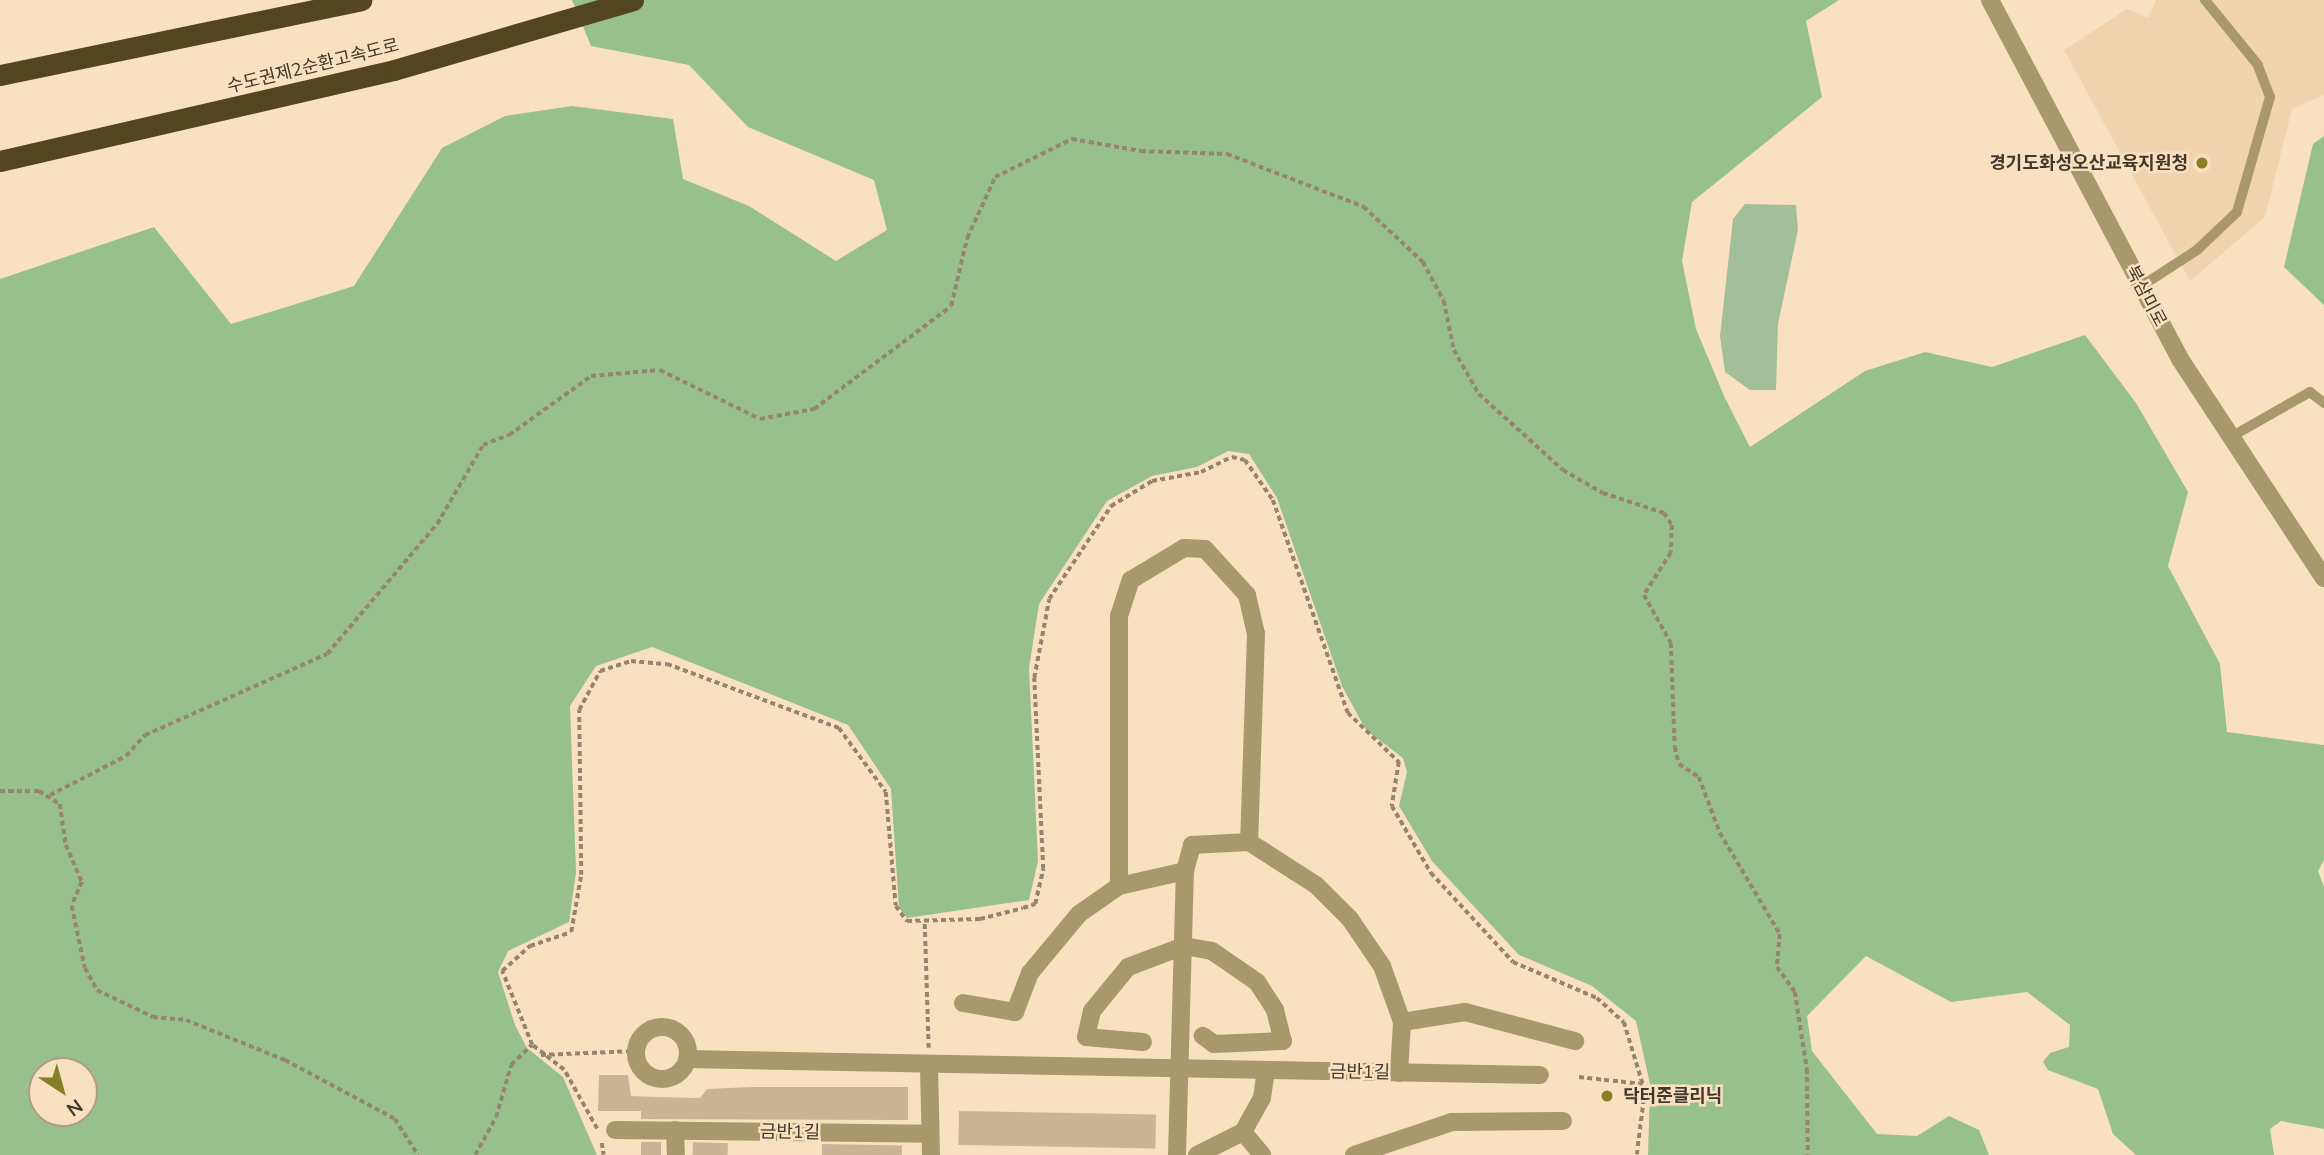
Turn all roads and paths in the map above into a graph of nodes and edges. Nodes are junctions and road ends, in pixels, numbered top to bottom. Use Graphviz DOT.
graph roads {
  1 [pos="361,0"];
  2 [pos="633,0"];
  3 [pos="1990,0"];
  4 [pos="2205,0"];
  5 [pos="0,75"];
  6 [pos="0,161"];
  7 [pos="2140,287"];
  8 [pos="2324,403"];
  9 [pos="2227,439"];
  10 [pos="2324,578"];
  11 [pos="0,791"];
  12 [pos="50,795"];
  13 [pos="1249,842"];
  14 [pos="1185,871"];
  15 [pos="1119,886"];
  16 [pos="925,924"];
  17 [pos="1184,946"];
  18 [pos="963,1003"];
  19 [pos="1402,1022"];
  20 [pos="1203,1036"];
  21 [pos="1575,1041"];
  22 [pos="1143,1042"];
  23 [pos="532,1045"];
  24 [pos="636,1051"];
  25 [pos="541,1055"];
  26 [pos="687,1059"];
  27 [pos="929,1066"];
  28 [pos="1180,1070"];
  29 [pos="1266,1071"];
  30 [pos="1399,1073"];
  31 [pos="1541,1075"];
  32 [pos="1579,1077"];
  33 [pos="1643,1084"];
  34 [pos="1563,1121"];
  35 [pos="676,1129"];
  36 [pos="615,1130"];
  37 [pos="1243,1132"];
  38 [pos="930,1134"];
  39 [pos="418,1155"];
  40 [pos="475,1155"];
  41 [pos="604,1155"];
  42 [pos="676,1155"];
  43 [pos="931,1155"];
  44 [pos="1177,1155"];
  45 [pos="1197,1155"];
  46 [pos="1262,1155"];
  47 [pos="1353,1155"];
  48 [pos="1637,1155"];
  49 [pos="1808,1155"];
  1 -- 5 [label="highway"];
  2 -- 6 [label="highway, 수도권제2순환고속도로"];
  3 -- 7 [label="street, 북삼미로"];
  4 -- 7 [label="lane"];
  7 -- 9 [label="street, 북삼미로"];
  8 -- 9 [label="lane"];
  9 -- 10 [label="street, 북삼미로"];
  11 -- 12 [label="path"];
  12 -- 39 [label="path"];
  12 -- 49 [label="path"];
  13 -- 14 [label="street"];
  13 -- 15 [label="street"];
  13 -- 19 [label="street"];
  14 -- 15 [label="street"];
  14 -- 17 [label="street"];
  15 -- 18 [label="street"];
  16 -- 23 [label="path"];
  16 -- 27 [label="path"];
  16 -- 33 [label="path"];
  17 -- 20 [label="street"];
  17 -- 22 [label="street"];
  17 -- 28 [label="street"];
  19 -- 21 [label="street"];
  19 -- 30 [label="street"];
  23 -- 25 [label="path"];
  23 -- 40 [label="path"];
  24 -- 25 [label="path"];
  24 -- 26 [label="street"];
  24 -- 26 [label="street"];
  25 -- 41 [label="path"];
  26 -- 27 [label="street, 금반1길"];
  27 -- 28 [label="street, 금반1길"];
  27 -- 38 [label="street"];
  28 -- 29 [label="street, 금반1길"];
  28 -- 44 [label="street"];
  29 -- 30 [label="street, 금반1길"];
  29 -- 37 [label="street"];
  30 -- 31 [label="street, 금반1길"];
  32 -- 33 [label="path"];
  33 -- 48 [label="path"];
  34 -- 47 [label="street"];
  35 -- 36 [label="street, 금반1길"];
  35 -- 38 [label="street, 금반1길"];
  35 -- 42 [label="street"];
  37 -- 45 [label="street"];
  37 -- 46 [label="street"];
  38 -- 43 [label="street"];
}
